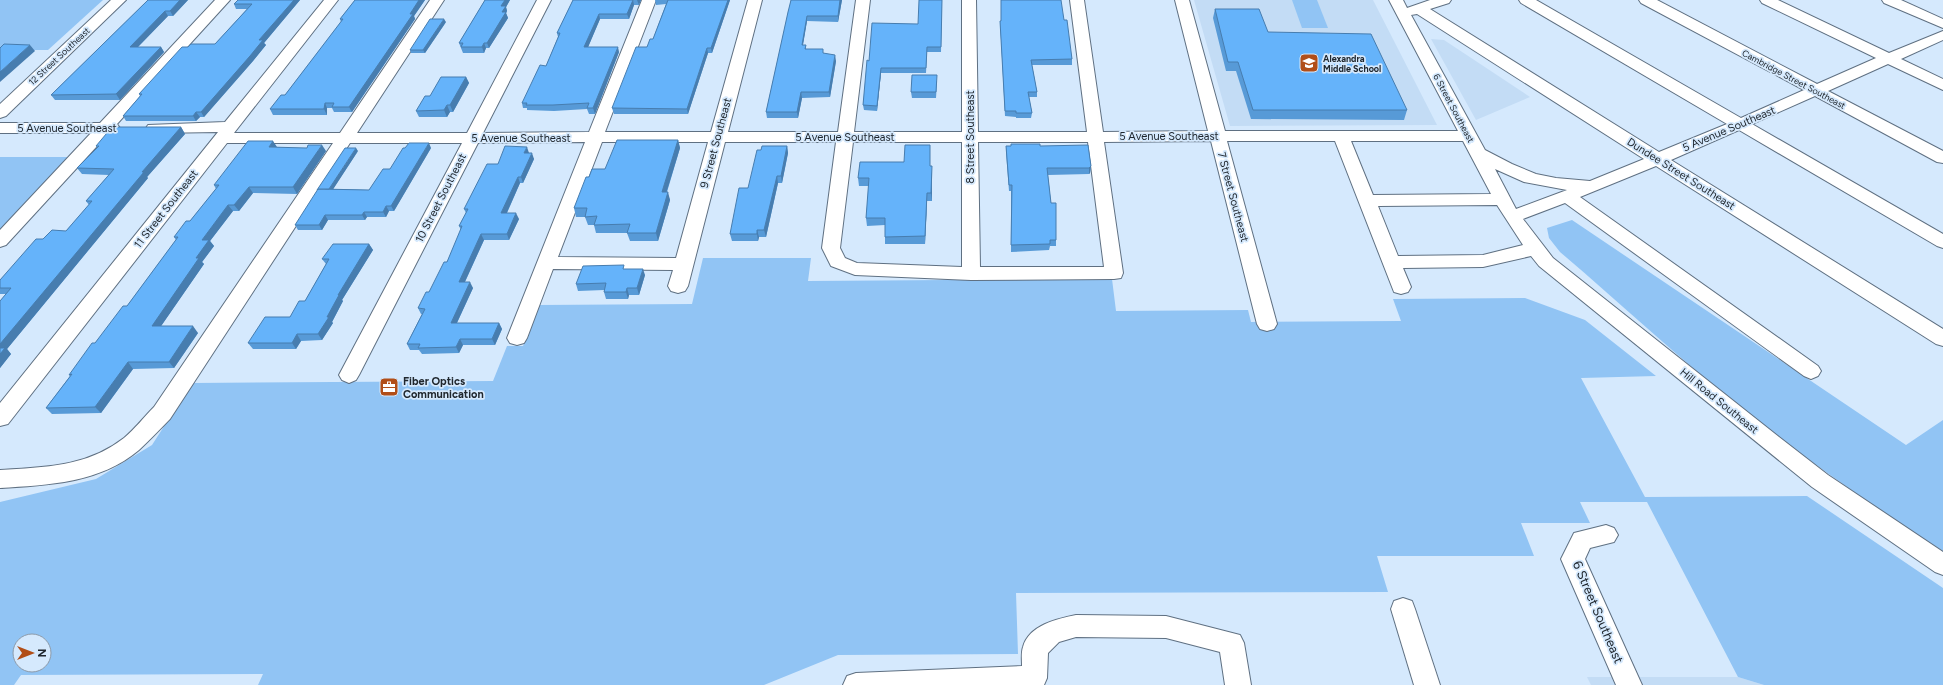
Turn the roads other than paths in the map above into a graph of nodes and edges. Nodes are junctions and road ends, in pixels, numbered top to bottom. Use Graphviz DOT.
graph roads {
  1 [pos="119,0"];
  2 [pos="223,0"];
  3 [pos="331,0"];
  4 [pos="437,0"];
  5 [pos="544,0"];
  6 [pos="649,0"];
  7 [pos="755,0"];
  8 [pos="863,0"];
  9 [pos="970,0"];
  10 [pos="1077,0"];
  11 [pos="1182,0"];
  12 [pos="1396,0"];
  13 [pos="1444,0"];
  14 [pos="1526,0"];
  15 [pos="1646,0"];
  16 [pos="1768,0"];
  17 [pos="1889,0"];
  18 [pos="1419,9"];
  19 [pos="1403,14"];
  20 [pos="1943,24"];
  21 [pos="1943,34"];
  22 [pos="1887,59"];
  23 [pos="1943,85"];
  24 [pos="1817,91"];
  25 [pos="0,113"];
  26 [pos="1740,124"];
  27 [pos="0,128"];
  28 [pos="105,128"];
  29 [pos="226,133"];
  30 [pos="1096,136"];
  31 [pos="1218,136"];
  32 [pos="1341,136"];
  33 [pos="1469,136"];
  34 [pos="718,137"];
  35 [pos="846,137"];
  36 [pos="970,137"];
  37 [pos="345,138"];
  38 [pos="472,138"];
  39 [pos="596,138"];
  40 [pos="1479,154"];
  41 [pos="1943,158"];
  42 [pos="1658,159"];
  43 [pos="1598,185"];
  44 [pos="1568,196"];
  45 [pos="1502,199"];
  46 [pos="1367,201"];
  47 [pos="1512,217"];
  48 [pos="0,240"];
  49 [pos="1943,242"];
  50 [pos="1534,248"];
  51 [pos="1391,262"];
  52 [pos="547,263"];
  53 [pos="684,264"];
  54 [pos="971,274"];
  55 [pos="678,286"];
  56 [pos="1401,287"];
  57 [pos="1267,324"];
  58 [pos="517,338"];
  59 [pos="1943,340"];
  60 [pos="1811,371"];
  61 [pos="349,375"];
  62 [pos="0,418"];
  63 [pos="0,479"];
  64 [pos="1606,535"];
  65 [pos="1943,565"];
  66 [pos="1403,608"];
  67 [pos="1035,682"];
  68 [pos="856,685"];
  69 [pos="1238,685"];
  70 [pos="1427,685"];
  71 [pos="1629,685"];
  1 -- 25 [label="street, 12 Street Southeast"];
  2 -- 28 [label="street"];
  3 -- 29 [label="street, 11 Street Southeast"];
  4 -- 37 [label="street"];
  5 -- 38 [label="street, 10 Street Southeast"];
  6 -- 39 [label="street"];
  7 -- 34 [label="street, 9 Street Southeast"];
  8 -- 35 [label="street"];
  9 -- 36 [label="street, 8 Street Southeast"];
  10 -- 30 [label="street"];
  11 -- 31 [label="street, 7 Street Southeast"];
  12 -- 19 [label="street, 6 Street Southeast"];
  13 -- 18 [label="street"];
  14 -- 26 [label="street"];
  15 -- 24 [label="street, Cambridge Street Southeast"];
  16 -- 22 [label="street"];
  17 -- 20 [label="street"];
  18 -- 19 [label="street"];
  18 -- 42 [label="street, Dundee Street Southeast"];
  19 -- 33 [label="street, 6 Street Southeast"];
  21 -- 22 [label="street, 5 Avenue Southeast"];
  22 -- 23 [label="street"];
  22 -- 24 [label="street, 5 Avenue Southeast"];
  24 -- 26 [label="street, 5 Avenue Southeast"];
  24 -- 41 [label="street, Cambridge Street Southeast"];
  26 -- 42 [label="street, 5 Avenue Southeast"];
  26 -- 49 [label="street"];
  27 -- 28 [label="street, 5 Avenue Southeast"];
  28 -- 29 [label="street, 5 Avenue Southeast"];
  28 -- 48 [label="street"];
  29 -- 37 [label="street, 5 Avenue Southeast"];
  29 -- 62 [label="street, 11 Street Southeast"];
  30 -- 31 [label="street, 5 Avenue Southeast"];
  30 -- 36 [label="street, 5 Avenue Southeast"];
  30 -- 54 [label="street"];
  31 -- 32 [label="street, 5 Avenue Southeast"];
  31 -- 57 [label="street, 7 Street Southeast"];
  32 -- 33 [label="street, 5 Avenue Southeast"];
  32 -- 46 [label="street"];
  33 -- 40 [label="street, 6 Street Southeast"];
  34 -- 35 [label="street, 5 Avenue Southeast"];
  34 -- 39 [label="street, 5 Avenue Southeast"];
  34 -- 53 [label="street, 9 Street Southeast"];
  35 -- 36 [label="street, 5 Avenue Southeast"];
  35 -- 54 [label="street"];
  36 -- 54 [label="street, 8 Street Southeast"];
  37 -- 38 [label="street, 5 Avenue Southeast"];
  37 -- 63 [label="street"];
  38 -- 39 [label="street, 5 Avenue Southeast"];
  38 -- 61 [label="street, 10 Street Southeast"];
  39 -- 52 [label="street"];
  40 -- 43 [label="street"];
  40 -- 45 [label="street, 6 Street Southeast"];
  42 -- 43 [label="street, 5 Avenue Southeast"];
  42 -- 59 [label="street, Dundee Street Southeast"];
  43 -- 44 [label="street, 5 Avenue Southeast"];
  44 -- 47 [label="street, 5 Avenue Southeast"];
  44 -- 60 [label="street"];
  45 -- 46 [label="street"];
  45 -- 47 [label="street, 6 Street Southeast"];
  46 -- 51 [label="street"];
  47 -- 50 [label="street, Hill Road Southeast"];
  50 -- 51 [label="street"];
  50 -- 65 [label="street, Hill Road Southeast"];
  51 -- 56 [label="street"];
  52 -- 53 [label="street"];
  52 -- 58 [label="street"];
  53 -- 55 [label="street, 9 Street Southeast"];
  64 -- 71 [label="street, 6 Street Southeast"];
  66 -- 70 [label="street"];
  67 -- 68 [label="street"];
  67 -- 69 [label="street"];
}
